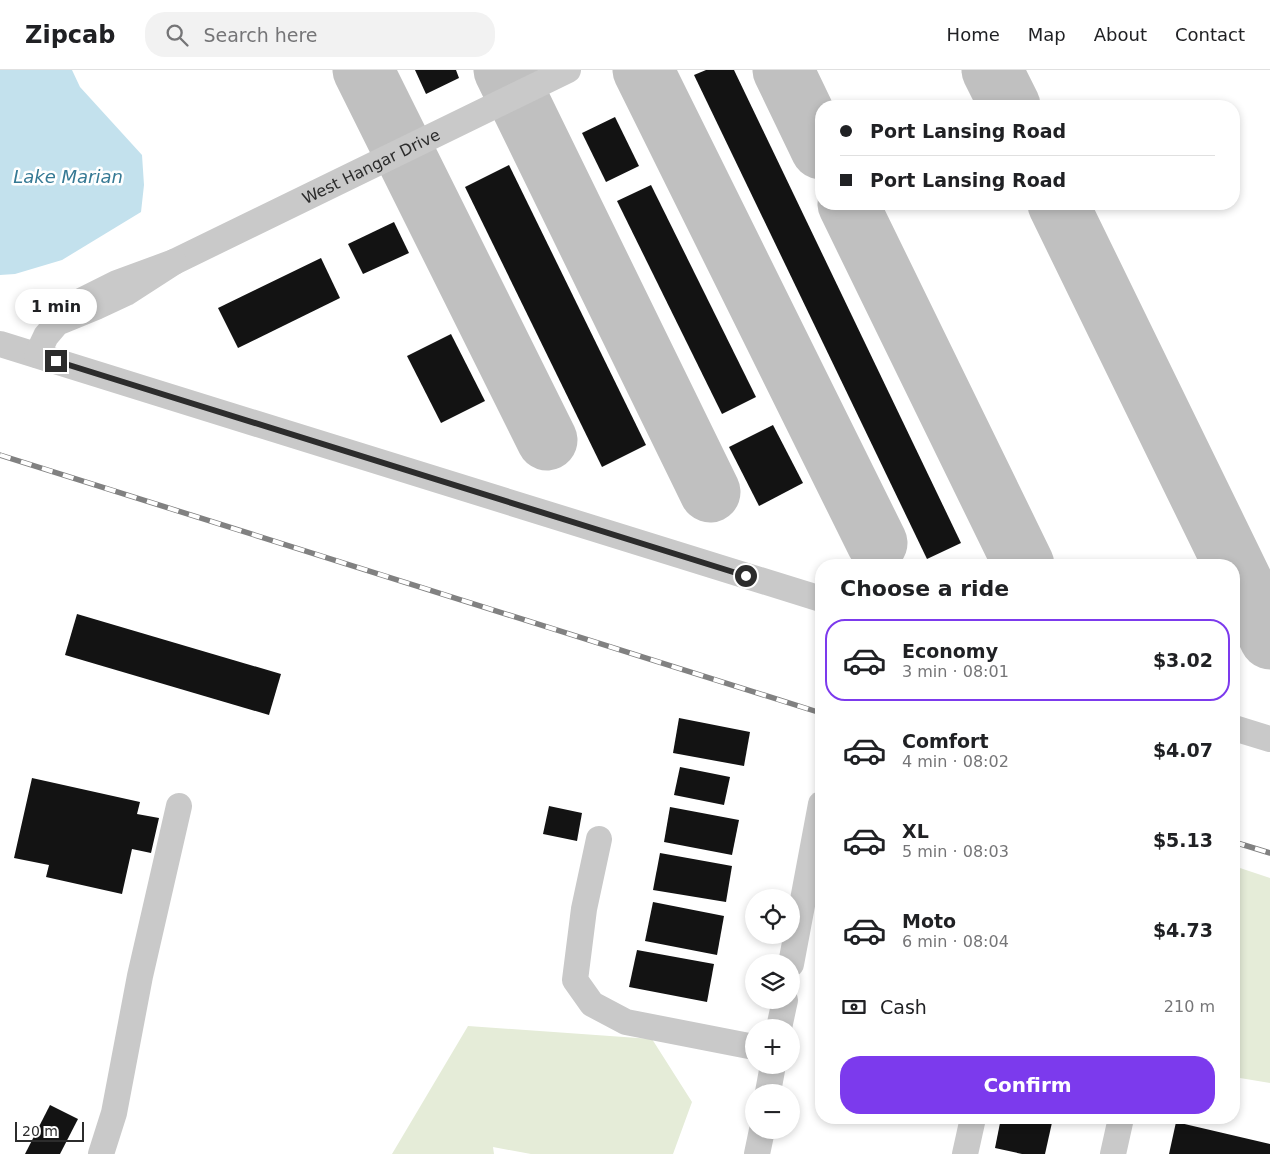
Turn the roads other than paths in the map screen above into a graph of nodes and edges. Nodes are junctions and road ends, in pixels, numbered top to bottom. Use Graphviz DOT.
graph roads {
  1 [pos="568,70"];
  2 [pos="0,344"];
  3 [pos="37,355"];
  4 [pos="815,598"];
  5 [pos="1240,730"];
  6 [pos="1270,739"];
  7 [pos="179,806"];
  8 [pos="815,836"];
  9 [pos="599,838"];
  10 [pos="793,954"];
  11 [pos="745,1044"];
  12 [pos="972,1124"];
  13 [pos="1120,1124"];
  14 [pos="760,1139"];
  15 [pos="101,1154"];
  16 [pos="758,1154"];
  17 [pos="966,1154"];
  18 [pos="1113,1154"];
  1 -- 3 [label="street, West Hangar Drive"];
  2 -- 3 [label="street"];
  3 -- 4 [label="street"];
  5 -- 6 [label="street"];
  7 -- 15 [label="street"];
  8 -- 10 [label="street"];
  9 -- 11 [label="street"];
  12 -- 17 [label="street"];
  13 -- 18 [label="street"];
  14 -- 16 [label="street"];
}
